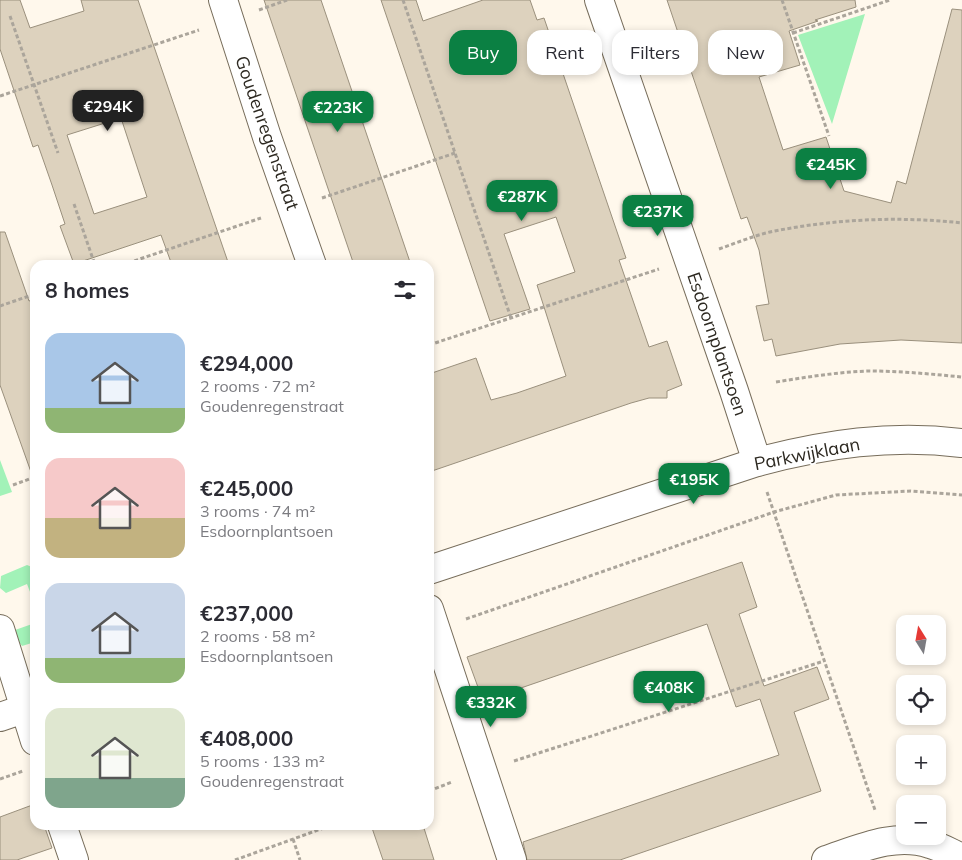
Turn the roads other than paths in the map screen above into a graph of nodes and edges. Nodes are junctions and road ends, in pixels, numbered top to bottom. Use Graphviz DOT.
graph roads {
  1 [pos="599,0"];
  2 [pos="226,10"];
  3 [pos="310,260"];
  4 [pos="962,443"];
  5 [pos="757,462"];
  6 [pos="434,568"];
  7 [pos="434,625"];
  8 [pos="0,629"];
  9 [pos="20,710"];
  10 [pos="30,731"];
  11 [pos="64,830"];
  12 [pos="962,858"];
  13 [pos="74,860"];
  14 [pos="512,860"];
  15 [pos="826,860"];
  1 -- 5 [label="street, Esdoornplantsoen"];
  2 -- 3 [label="street, Goudenregenstraat"];
  4 -- 5 [label="street, Parkwijklaan"];
  5 -- 6 [label="street, Parkwijklaan"];
  7 -- 14 [label="street"];
  8 -- 9 [label="street"];
  9 -- 10 [label="street"];
  11 -- 13 [label="street"];
  12 -- 15 [label="street"];
}
